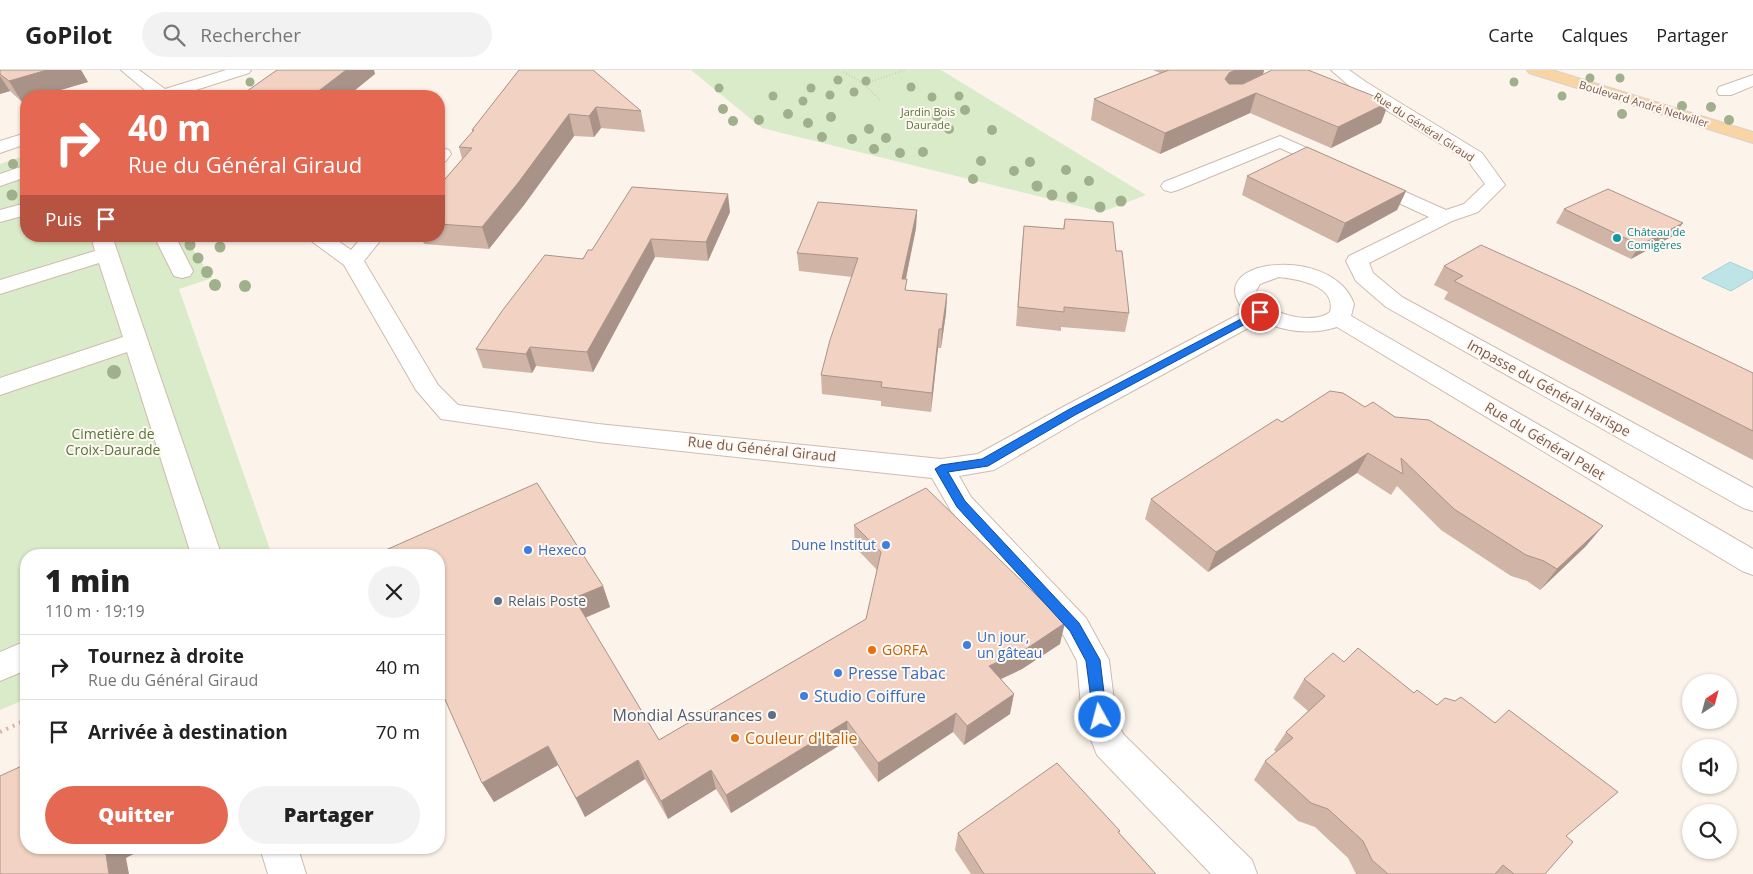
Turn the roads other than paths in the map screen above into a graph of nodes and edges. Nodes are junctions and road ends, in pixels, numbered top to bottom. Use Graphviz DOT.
graph roads {
  1 [pos="129,70"];
  2 [pos="243,70"];
  3 [pos="1339,70"];
  4 [pos="1535,70"];
  5 [pos="1753,80"];
  6 [pos="154,90"];
  7 [pos="180,90"];
  8 [pos="1725,91"];
  9 [pos="1753,138"];
  10 [pos="20,140"];
  11 [pos="0,147"];
  12 [pos="20,173"];
  13 [pos="0,180"];
  14 [pos="1171,186"];
  15 [pos="20,211"];
  16 [pos="0,216"];
  17 [pos="1445,217"];
  18 [pos="167,242"];
  19 [pos="326,242"];
  20 [pos="369,242"];
  21 [pos="104,245"];
  22 [pos="353,261"];
  23 [pos="1357,261"];
  24 [pos="182,271"];
  25 [pos="0,287"];
  26 [pos="1260,312"];
  27 [pos="1338,318"];
  28 [pos="135,341"];
  29 [pos="0,387"];
  30 [pos="941,469"];
  31 [pos="1753,500"];
  32 [pos="204,549"];
  33 [pos="1753,563"];
  34 [pos="20,658"];
  35 [pos="0,667"];
  36 [pos="281,854"];
  37 [pos="287,874"];
  38 [pos="1238,874"];
  1 -- 6 [label="street"];
  2 -- 7 [label="street"];
  3 -- 17 [label="street, Rue du Général Giraud"];
  4 -- 9 [label="main road, Boulevard André Netwiller"];
  5 -- 8 [label="street"];
  10 -- 11 [label="street"];
  12 -- 13 [label="street"];
  14 -- 17 [label="street"];
  15 -- 16 [label="street"];
  17 -- 23 [label="street, Rue du Général Giraud"];
  18 -- 24 [label="street"];
  19 -- 22 [label="street, Rue du Général Giraud"];
  20 -- 22 [label="street"];
  21 -- 25 [label="street"];
  21 -- 28 [label="street"];
  22 -- 30 [label="street, Rue du Général Giraud"];
  23 -- 31 [label="street, Impasse du Général Harispe"];
  26 -- 27 [label="street"];
  26 -- 27 [label="street"];
  26 -- 30 [label="street, Rue du Général Giraud"];
  27 -- 33 [label="street, Rue du Général Pelet"];
  28 -- 29 [label="street"];
  28 -- 32 [label="street"];
  30 -- 38 [label="street"];
  34 -- 35 [label="street"];
  36 -- 37 [label="street"];
}
